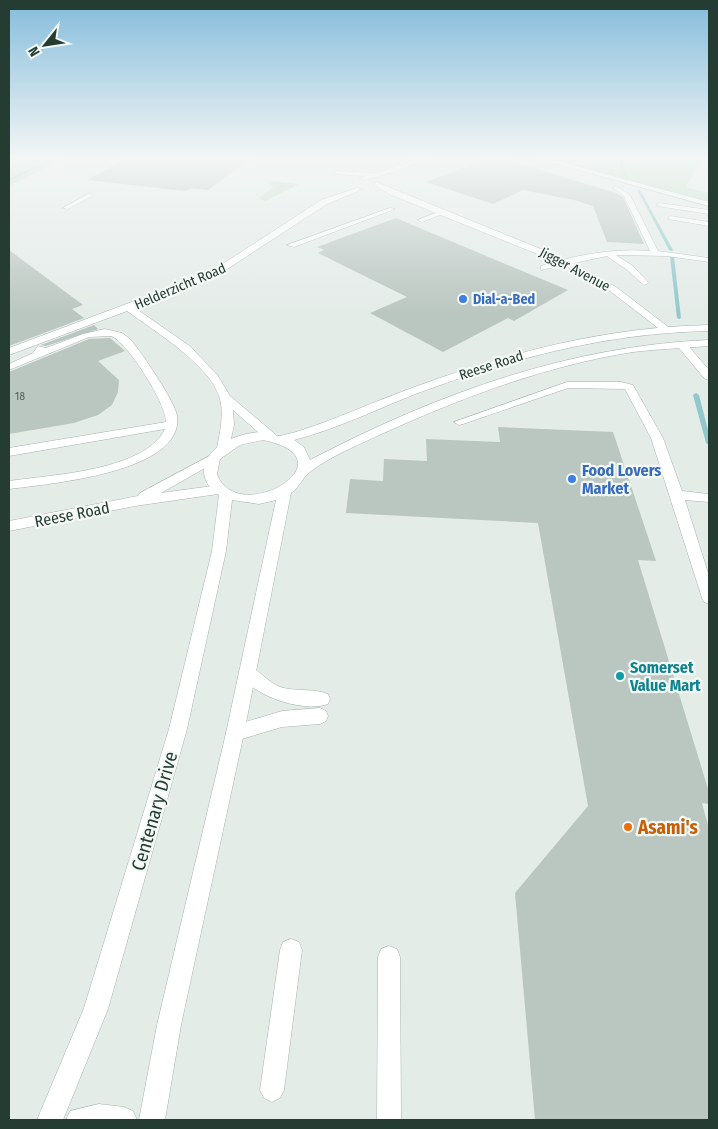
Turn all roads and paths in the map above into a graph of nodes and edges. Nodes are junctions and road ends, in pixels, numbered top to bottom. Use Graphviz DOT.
graph roads {
  1 [pos="313,209"];
  2 [pos="392,209"];
  3 [pos="435,209"];
  4 [pos="633,209"];
  5 [pos="681,209"];
  6 [pos="443,212"];
  7 [pos="709,212"];
  8 [pos="670,218"];
  9 [pos="422,220"];
  10 [pos="709,224"];
  11 [pos="291,246"];
  12 [pos="654,252"];
  13 [pos="608,253"];
  14 [pos="709,260"];
  15 [pos="565,262"];
  16 [pos="544,268"];
  17 [pos="644,283"];
  18 [pos="129,308"];
  19 [pos="709,328"];
  20 [pos="666,329"];
  21 [pos="44,339"];
  22 [pos="709,343"];
  23 [pos="682,345"];
  24 [pos="9,352"];
  25 [pos="38,355"];
  26 [pos="9,367"];
  27 [pos="709,377"];
  28 [pos="226,398"];
  29 [pos="459,422"];
  30 [pos="171,425"];
  31 [pos="277,438"];
  32 [pos="9,452"];
  33 [pos="219,453"];
  34 [pos="304,469"];
  35 [pos="9,485"];
  36 [pos="223,491"];
  37 [pos="284,492"];
  38 [pos="678,495"];
  39 [pos="709,498"];
  40 [pos="135,501"];
  41 [pos="9,526"];
  42 [pos="709,598"];
  43 [pos="246,672"];
  44 [pos="235,733"];
  45 [pos="291,950"];
  46 [pos="389,957"];
  47 [pos="272,1090"];
  48 [pos="50,1120"];
  49 [pos="79,1120"];
  50 [pos="124,1120"];
  51 [pos="152,1120"];
  52 [pos="389,1120"];
  1 -- 18 [label="street, Helderzicht Road"];
  2 -- 11 [label="lane"];
  3 -- 6 [label="street, Jigger Avenue"];
  4 -- 12 [label="lane"];
  5 -- 7 [label="lane"];
  6 -- 9 [label="lane"];
  6 -- 15 [label="street, Jigger Avenue"];
  8 -- 10 [label="lane"];
  12 -- 13 [label="lane"];
  12 -- 14 [label="lane"];
  13 -- 15 [label="lane"];
  13 -- 17 [label="lane"];
  15 -- 16 [label="lane"];
  15 -- 20 [label="street, Jigger Avenue"];
  18 -- 21 [label="street, Helderzicht Road"];
  18 -- 28 [label="street"];
  19 -- 20 [label="street, Reese Road"];
  20 -- 31 [label="street, Reese Road"];
  21 -- 24 [label="street, Helderzicht Road"];
  21 -- 25 [label="lane"];
  22 -- 23 [label="street, Reese Road"];
  23 -- 27 [label="street"];
  23 -- 34 [label="street, Reese Road"];
  25 -- 26 [label="lane"];
  25 -- 30 [label="lane"];
  28 -- 31 [label="street"];
  28 -- 33 [label="street"];
  29 -- 38 [label="lane"];
  30 -- 32 [label="lane"];
  30 -- 35 [label="lane"];
  31 -- 33 [label="street"];
  31 -- 34 [label="street"];
  33 -- 36 [label="street"];
  33 -- 40 [label="street, Reese Road"];
  34 -- 37 [label="street"];
  36 -- 37 [label="street"];
  36 -- 40 [label="street, Reese Road"];
  36 -- 48 [label="street, Centenary Drive"];
  37 -- 43 [label="street"];
  38 -- 39 [label="lane"];
  38 -- 42 [label="lane"];
  40 -- 41 [label="street, Reese Road"];
  43 -- 44 [label="street"];
  43 -- 44 [label="lane"];
  44 -- 51 [label="street"];
  45 -- 47 [label="lane"];
  46 -- 52 [label="lane"];
  49 -- 50 [label="street"];
}
